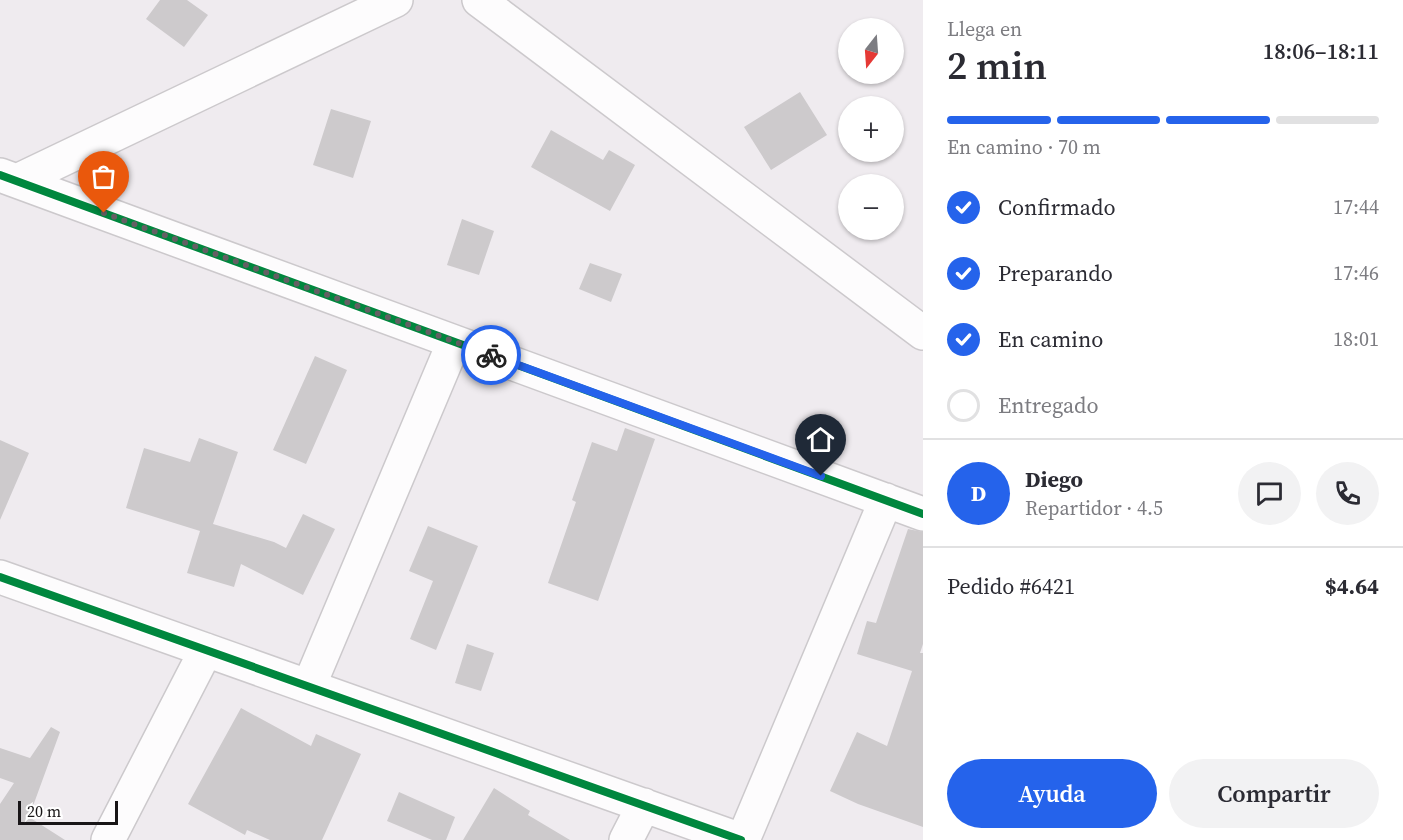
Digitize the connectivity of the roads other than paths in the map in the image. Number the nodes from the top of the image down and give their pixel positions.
1 (396, 0) edge
2 (479, 0) edge
3 (8, 178) edge
4 (923, 333) edge
5 (454, 342) junction
6 (886, 500) junction
7 (923, 514) edge
8 (0, 577) edge
9 (206, 650) junction
10 (309, 686) junction
11 (644, 805) junction
12 (108, 840) edge
13 (626, 840) edge
14 (742, 840) edge

1 - 3 street
2 - 4 street
3 - 5 street
5 - 6 street
5 - 10 street
6 - 7 street
6 - 14 street
8 - 9 street
9 - 10 street
9 - 12 street
10 - 11 street
11 - 13 street
11 - 14 street

